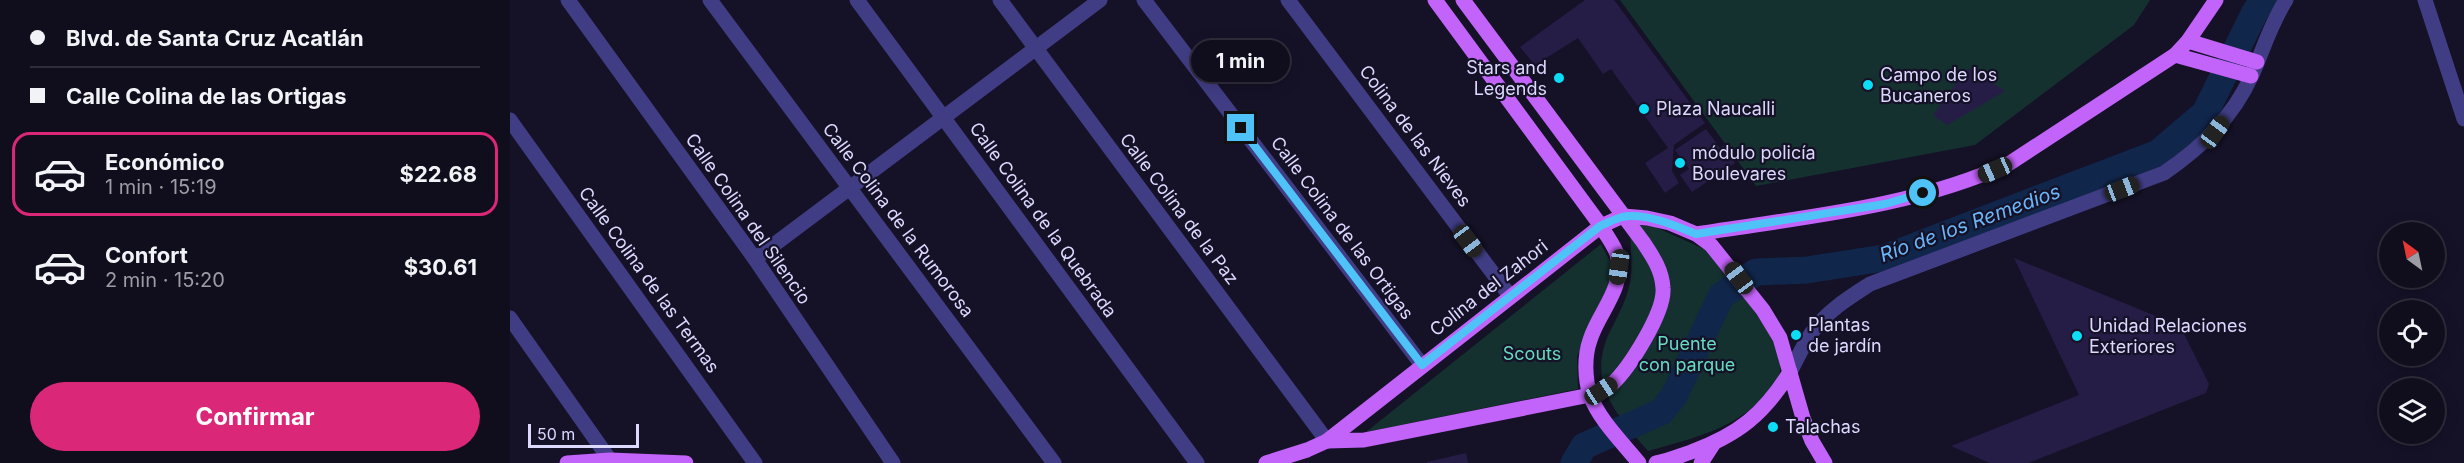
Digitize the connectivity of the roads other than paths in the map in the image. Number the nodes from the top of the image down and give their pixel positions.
1 (568, 0) edge
2 (710, 0) edge
3 (857, 0) edge
4 (1000, 0) edge
5 (1100, 0) edge
6 (1144, 0) edge
7 (1288, 0) edge
8 (1435, 0) edge
9 (1463, 0) edge
10 (2216, 0) edge
11 (2286, 0) edge
12 (2425, 0) edge
13 (2188, 41) junction
14 (1035, 48) junction
15 (2175, 55) junction
16 (2250, 68) junction
17 (944, 117) junction
18 (2464, 119) edge
19 (510, 120) edge
20 (850, 188) junction
21 (1623, 216) junction
22 (1600, 226) junction
23 (1696, 234) junction
24 (755, 259) junction
25 (1510, 296) junction
26 (510, 318) edge
27 (1422, 365) junction
28 (1790, 372) junction
29 (1590, 395) junction
30 (1327, 441) junction
31 (1714, 443) junction
32 (610, 460) junction
33 (575, 462) edge
34 (685, 463) edge
35 (755, 463) edge
36 (893, 463) edge
37 (1054, 463) edge
38 (1197, 463) edge
39 (1266, 463) edge
40 (1639, 463) edge
41 (1656, 463) edge
42 (1701, 463) edge
43 (1825, 463) edge

1 - 24 street, Calle Colina del Silencio
2 - 20 street, Calle Colina de la Rumorosa
3 - 17 street, Calle Colina de la Quebrada
4 - 14 street, Calle Colina de la Paz
5 - 14 street
6 - 27 street, Calle Colina de las Ortigas
7 - 25 street, Colina de las Nieves
8 - 22 main road
9 - 21 main road
10 - 13 main road
11 - 16 street
12 - 18 street
13 - 15 main road
13 - 16 main road
14 - 17 street
14 - 30 street, Calle Colina de la Paz
15 - 16 main road
15 - 23 main road
16 - 28 street
17 - 20 street
17 - 38 street, Calle Colina de la Quebrada
19 - 35 street, Calle Colina de las Termas
20 - 24 street
20 - 37 street, Calle Colina de la Rumorosa
21 - 22 main road, Colina del Zahori
21 - 23 main road
21 - 29 main road
22 - 25 main road, Colina del Zahori
22 - 29 main road
23 - 28 main road
24 - 36 street, Calle Colina del Silencio
25 - 27 main road, Colina del Zahori
26 - 32 street
27 - 30 main road, Colina del Zahori
28 - 31 main road
28 - 43 main road
29 - 30 main road
29 - 40 main road
30 - 39 main road
31 - 41 main road
31 - 42 main road
32 - 33 main road
32 - 34 main road

